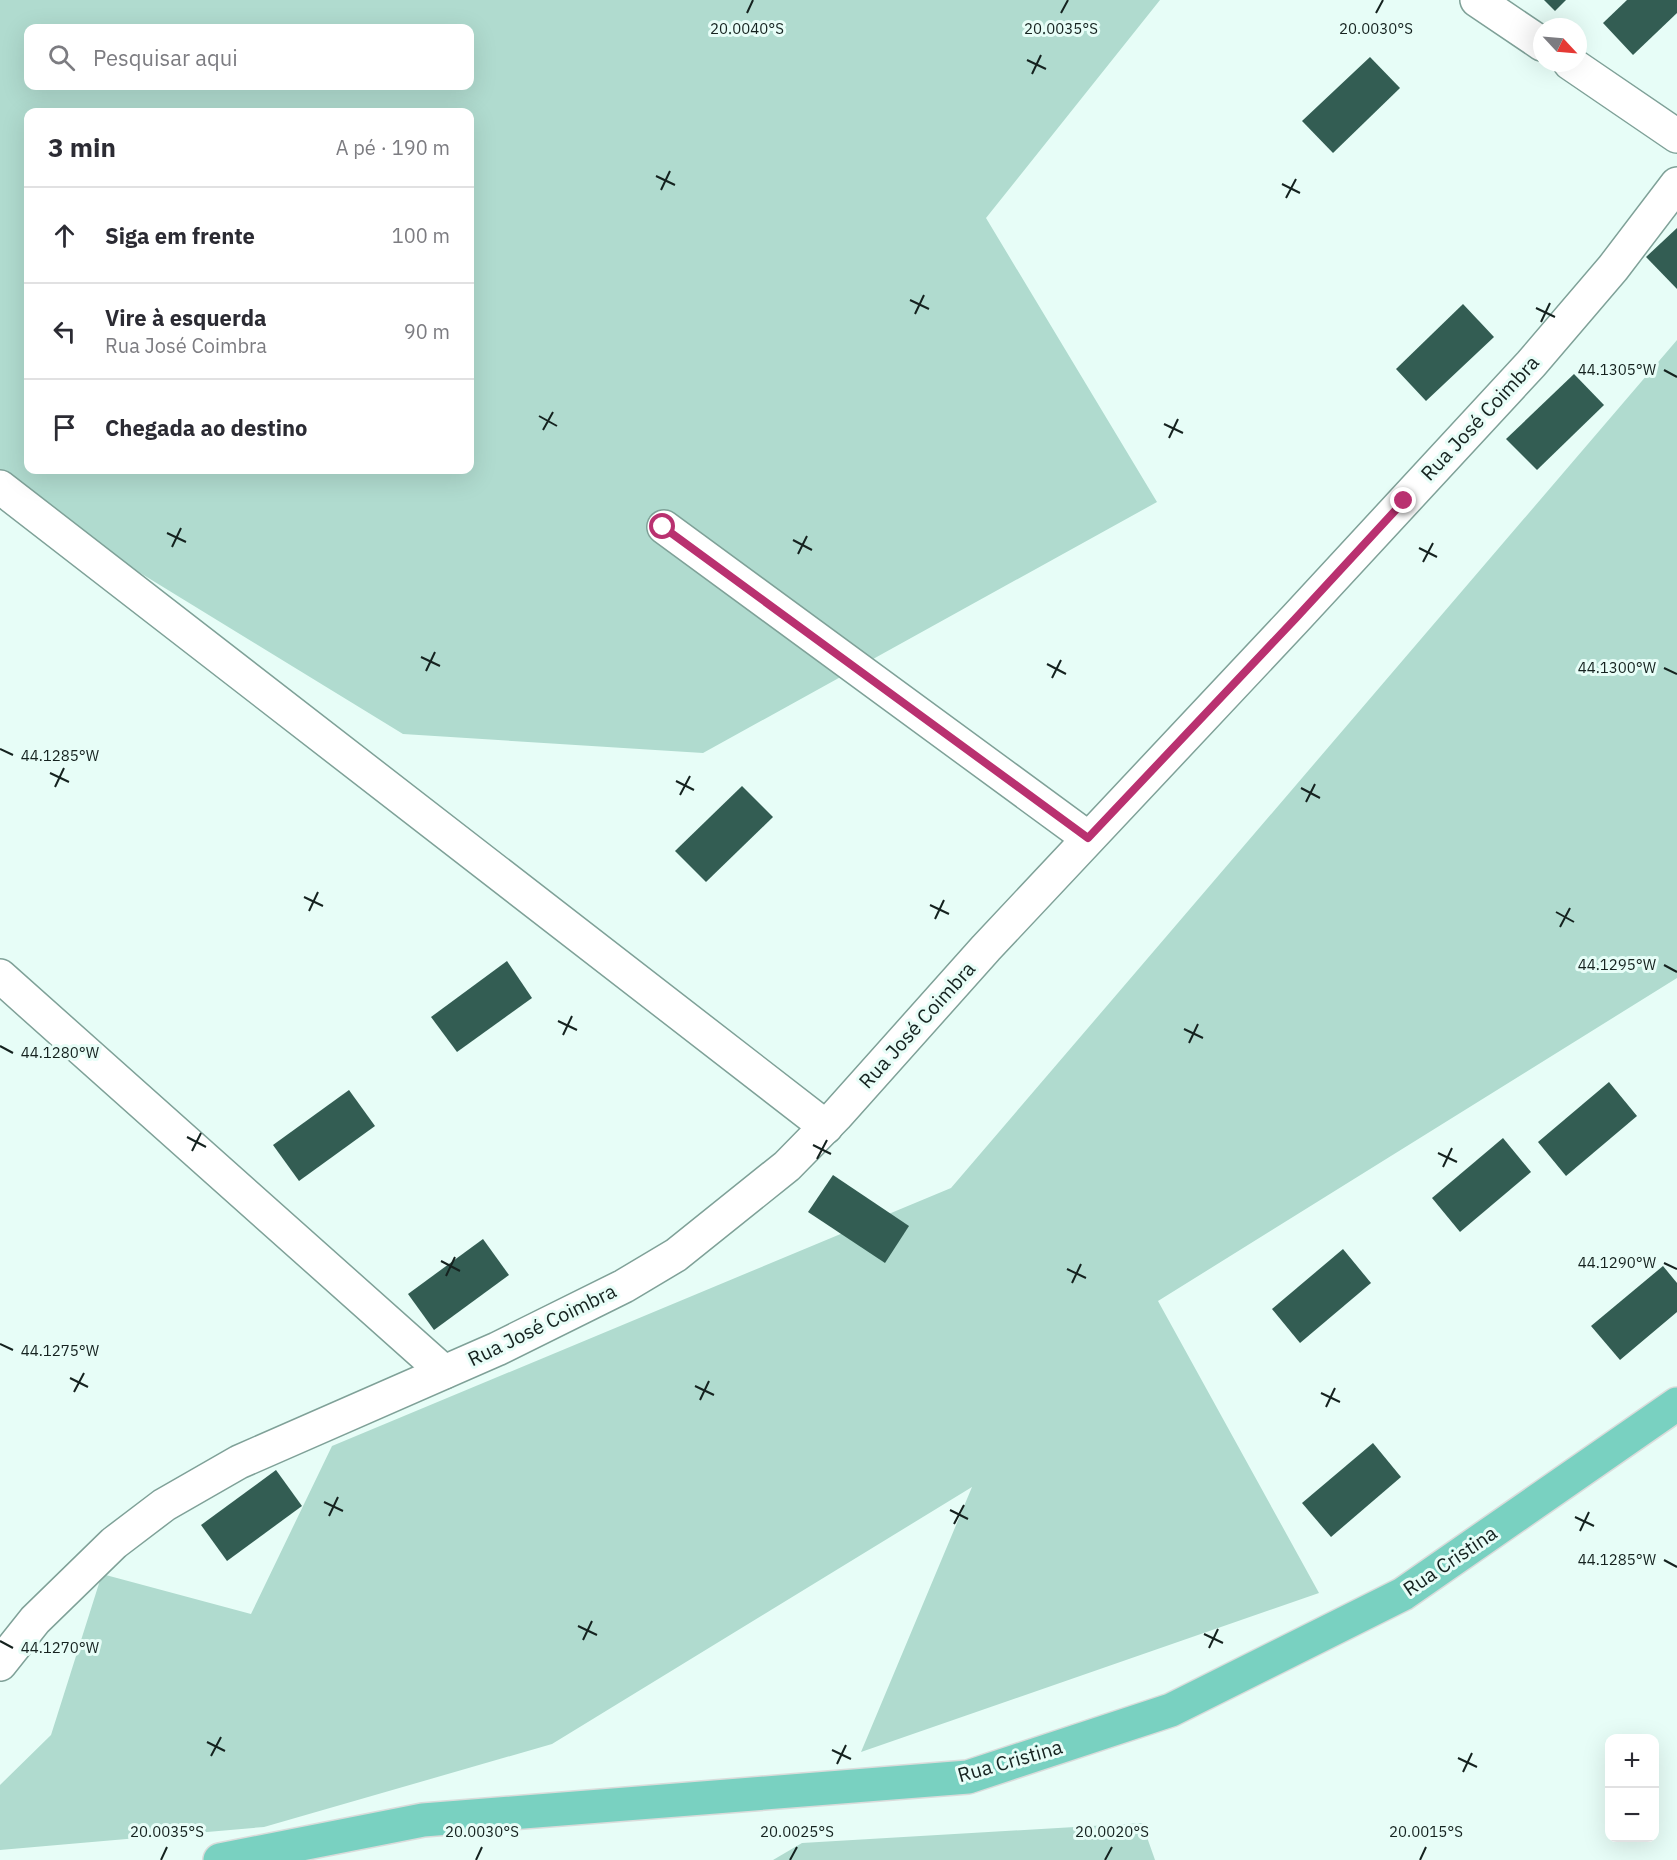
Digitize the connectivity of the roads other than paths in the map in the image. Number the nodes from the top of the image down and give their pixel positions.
1 (1477, 0) edge
2 (1533, 38) edge
3 (1583, 72) edge
4 (1677, 136) edge
5 (1677, 184) edge
6 (0, 487) edge
7 (663, 527) dead end
8 (1088, 838) junction
9 (0, 976) edge
10 (826, 1127) junction
11 (444, 1372) junction
12 (1677, 1404) edge
13 (0, 1664) edge
14 (220, 1860) edge

1 - 2 street
3 - 4 street
5 - 8 street, Rua José Coimbra
6 - 10 street
7 - 8 street
8 - 10 street, Rua José Coimbra
9 - 11 street
10 - 11 street, Rua José Coimbra
11 - 13 street, Rua José Coimbra
12 - 14 main road, Rua Cristina

